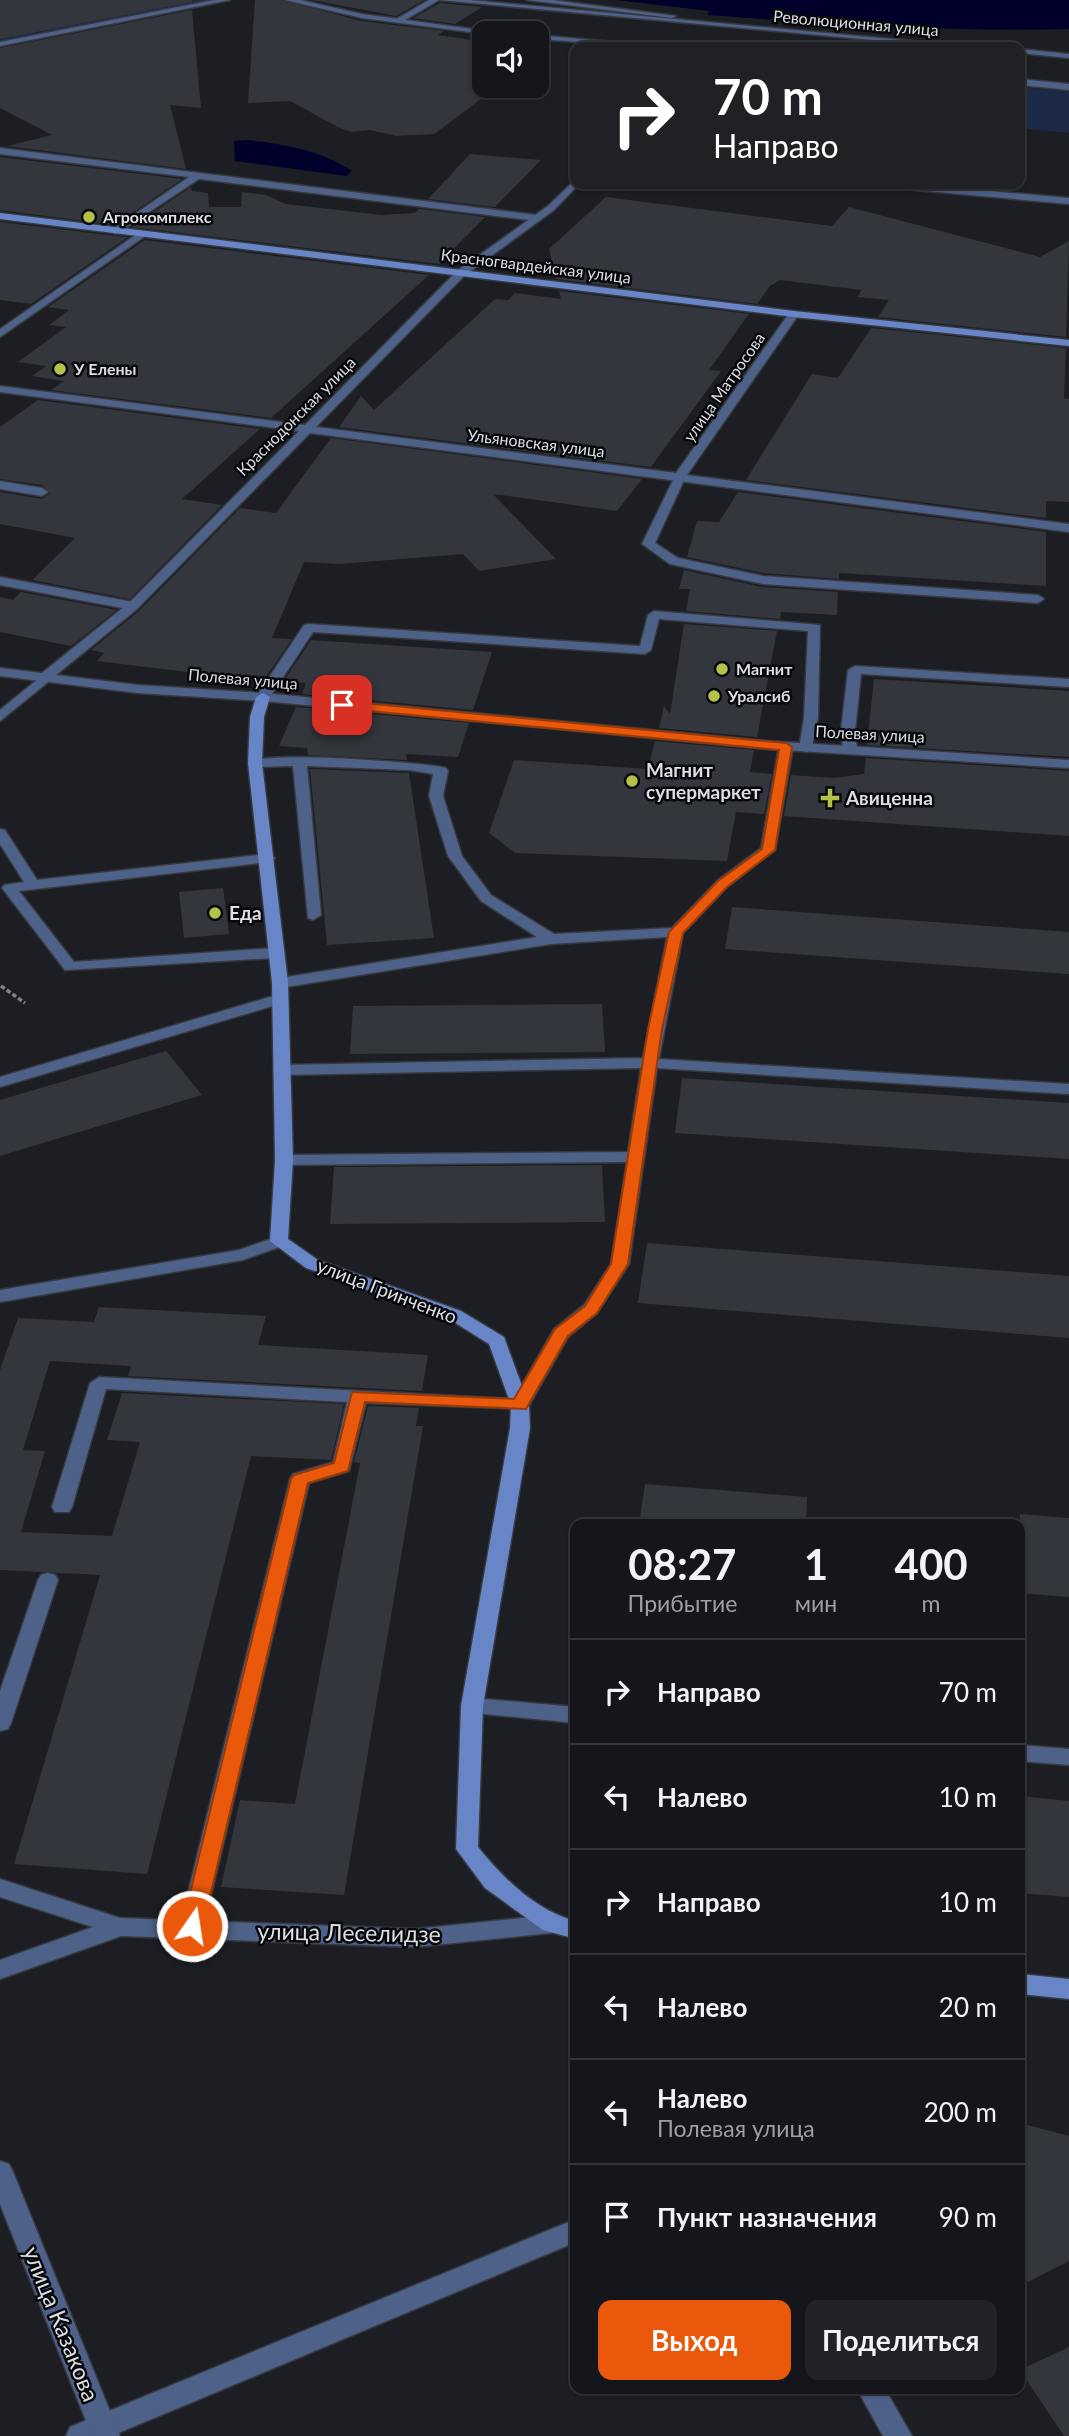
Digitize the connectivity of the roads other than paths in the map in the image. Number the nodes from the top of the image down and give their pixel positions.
1 (226, 0) edge
2 (289, 0) edge
3 (435, 0) edge
4 (443, 0) edge
5 (531, 0) edge
6 (672, 16) dead end
7 (397, 21) junction
8 (472, 30) edge
9 (549, 38) edge
10 (591, 42) edge
11 (917, 42) edge
12 (0, 44) edge
13 (1025, 51) edge
14 (1069, 55) edge
15 (1025, 83) edge
16 (1069, 87) edge
17 (0, 151) edge
18 (197, 176) junction
19 (570, 187) edge
20 (937, 189) edge
21 (1069, 201) edge
22 (0, 216) edge
23 (537, 218) junction
24 (116, 230) junction
25 (144, 234) junction
26 (461, 273) junction
27 (794, 314) junction
28 (0, 334) edge
29 (1069, 343) edge
30 (0, 389) edge
31 (304, 429) junction
32 (679, 478) junction
33 (0, 485) edge
34 (42, 492) dead end
35 (1069, 528) edge
36 (0, 581) edge
37 (1038, 599) dead end
38 (133, 606) junction
39 (0, 672) edge
40 (43, 679) junction
41 (1069, 683) edge
42 (263, 697) junction
43 (0, 717) edge
44 (786, 747) junction
45 (806, 748) junction
46 (850, 750) junction
47 (300, 762) junction
48 (255, 763) junction
49 (1069, 764) edge
50 (0, 833) edge
51 (268, 858) junction
52 (33, 885) junction
53 (5, 887) edge
54 (313, 915) dead end
55 (676, 932) junction
56 (551, 939) junction
57 (275, 953) junction
58 (280, 991) junction
59 (650, 1063) junction
60 (281, 1070) junction
61 (0, 1082) edge
62 (1069, 1089) edge
63 (638, 1157) junction
64 (284, 1160) junction
65 (279, 1241) junction
66 (0, 1296) edge
67 (358, 1396) junction
68 (520, 1405) junction
69 (62, 1507) dead end
70 (48, 1580) dead end
71 (472, 1706) junction
72 (570, 1714) edge
73 (0, 1723) edge
74 (1025, 1753) edge
75 (1069, 1757) edge
76 (0, 1888) edge
77 (551, 1924) junction
78 (120, 1927) junction
79 (191, 1929) junction
80 (570, 1929) edge
81 (0, 1970) edge
82 (1025, 1985) edge
83 (1069, 1989) edge
84 (0, 2172) edge
85 (570, 2233) edge
86 (873, 2394) edge
87 (97, 2433) edge
88 (898, 2436) edge

1 - 12 street
2 - 7 street
3 - 7 street
4 - 11 street, Революционная улица
5 - 6 street
7 - 8 street
9 - 10 street
13 - 14 street
15 - 16 street
17 - 18 street
18 - 23 street
18 - 24 street
19 - 23 street, Краснодонская улица
20 - 21 street
22 - 24 street, Красногвардейская улица
23 - 26 street, Краснодонская улица
24 - 25 street, Красногвардейская улица
25 - 26 street, Красногвардейская улица
25 - 28 street
26 - 27 street, Красногвардейская улица
26 - 31 street, Краснодонская улица
27 - 29 street, Красногвардейская улица
27 - 32 street, улица Матросова
30 - 31 street, Ульяновская улица
31 - 32 street, Ульяновская улица
31 - 38 street, Краснодонская улица
32 - 35 street, Ульяновская улица
32 - 37 street, улица Матросова
33 - 34 street
36 - 38 street
38 - 40 street, Краснодонская улица
39 - 40 street, Полевая улица
40 - 42 street, Полевая улица
40 - 43 street, Краснодонская улица
41 - 46 street
42 - 44 street, Полевая улица
42 - 45 street
42 - 48 street
44 - 45 street, Полевая улица
44 - 55 street
45 - 46 street, Полевая улица
46 - 49 street, Полевая улица
47 - 48 street
47 - 54 street
47 - 56 street
48 - 51 street
50 - 52 street
51 - 52 street
51 - 57 street
52 - 53 street
53 - 57 street
55 - 56 street
55 - 59 street
56 - 58 street
57 - 58 street
58 - 60 street
58 - 61 street
59 - 60 street
59 - 62 street
59 - 63 street
60 - 64 street
63 - 64 street
63 - 68 street
64 - 65 street
65 - 66 street
65 - 68 street, улица Гринченко
67 - 68 street
67 - 69 street
67 - 79 street
68 - 71 street, улица Гринченко
70 - 73 street
71 - 72 street
71 - 77 street, улица Гринченко
74 - 75 street
76 - 78 street, улица Леселидзе
77 - 79 street, улица Леселидзе
77 - 80 street, улица Леселидзе
78 - 79 street, улица Леселидзе
78 - 81 street
82 - 83 street
84 - 87 street, улица Казакова
85 - 87 street
86 - 88 street

